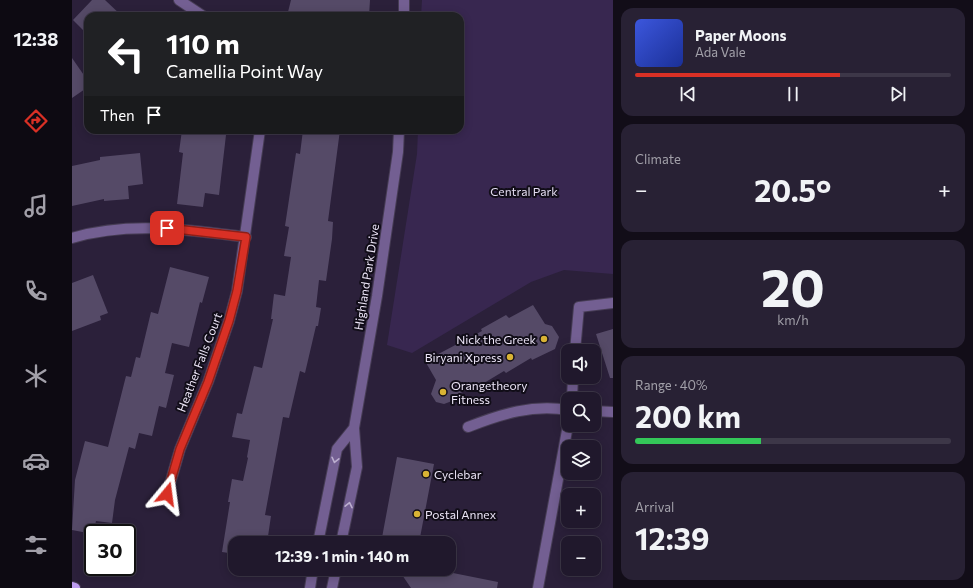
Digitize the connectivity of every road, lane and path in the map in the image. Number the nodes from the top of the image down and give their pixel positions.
1 (179, 0) edge
2 (404, 0) edge
3 (198, 12) edge
4 (404, 12) edge
5 (259, 134) edge
6 (399, 134) edge
7 (246, 237) junction
8 (72, 238) edge
9 (613, 303) edge
10 (576, 344) edge
11 (561, 409) edge
12 (601, 411) edge
13 (613, 412) edge
14 (468, 427) dead end
15 (354, 428) junction
16 (567, 432) edge
17 (167, 494) dead end
18 (319, 536) edge
19 (342, 536) edge
20 (313, 576) edge
21 (335, 576) edge
22 (72, 587) edge
23 (75, 588) edge
24 (310, 588) edge
25 (332, 588) edge
26 (538, 588) edge

1 - 3 street
2 - 4 street
5 - 7 street, Heather Falls Court
6 - 15 street, Highland Park Drive
7 - 8 street
7 - 17 street, Heather Falls Court
9 - 10 street
11 - 14 street
12 - 13 street
15 -> 18 street, Highland Park Drive
19 -> 15 street, Highland Park Drive
16 - 26 street
20 - 24 street
21 - 25 street
22 - 23 main road

